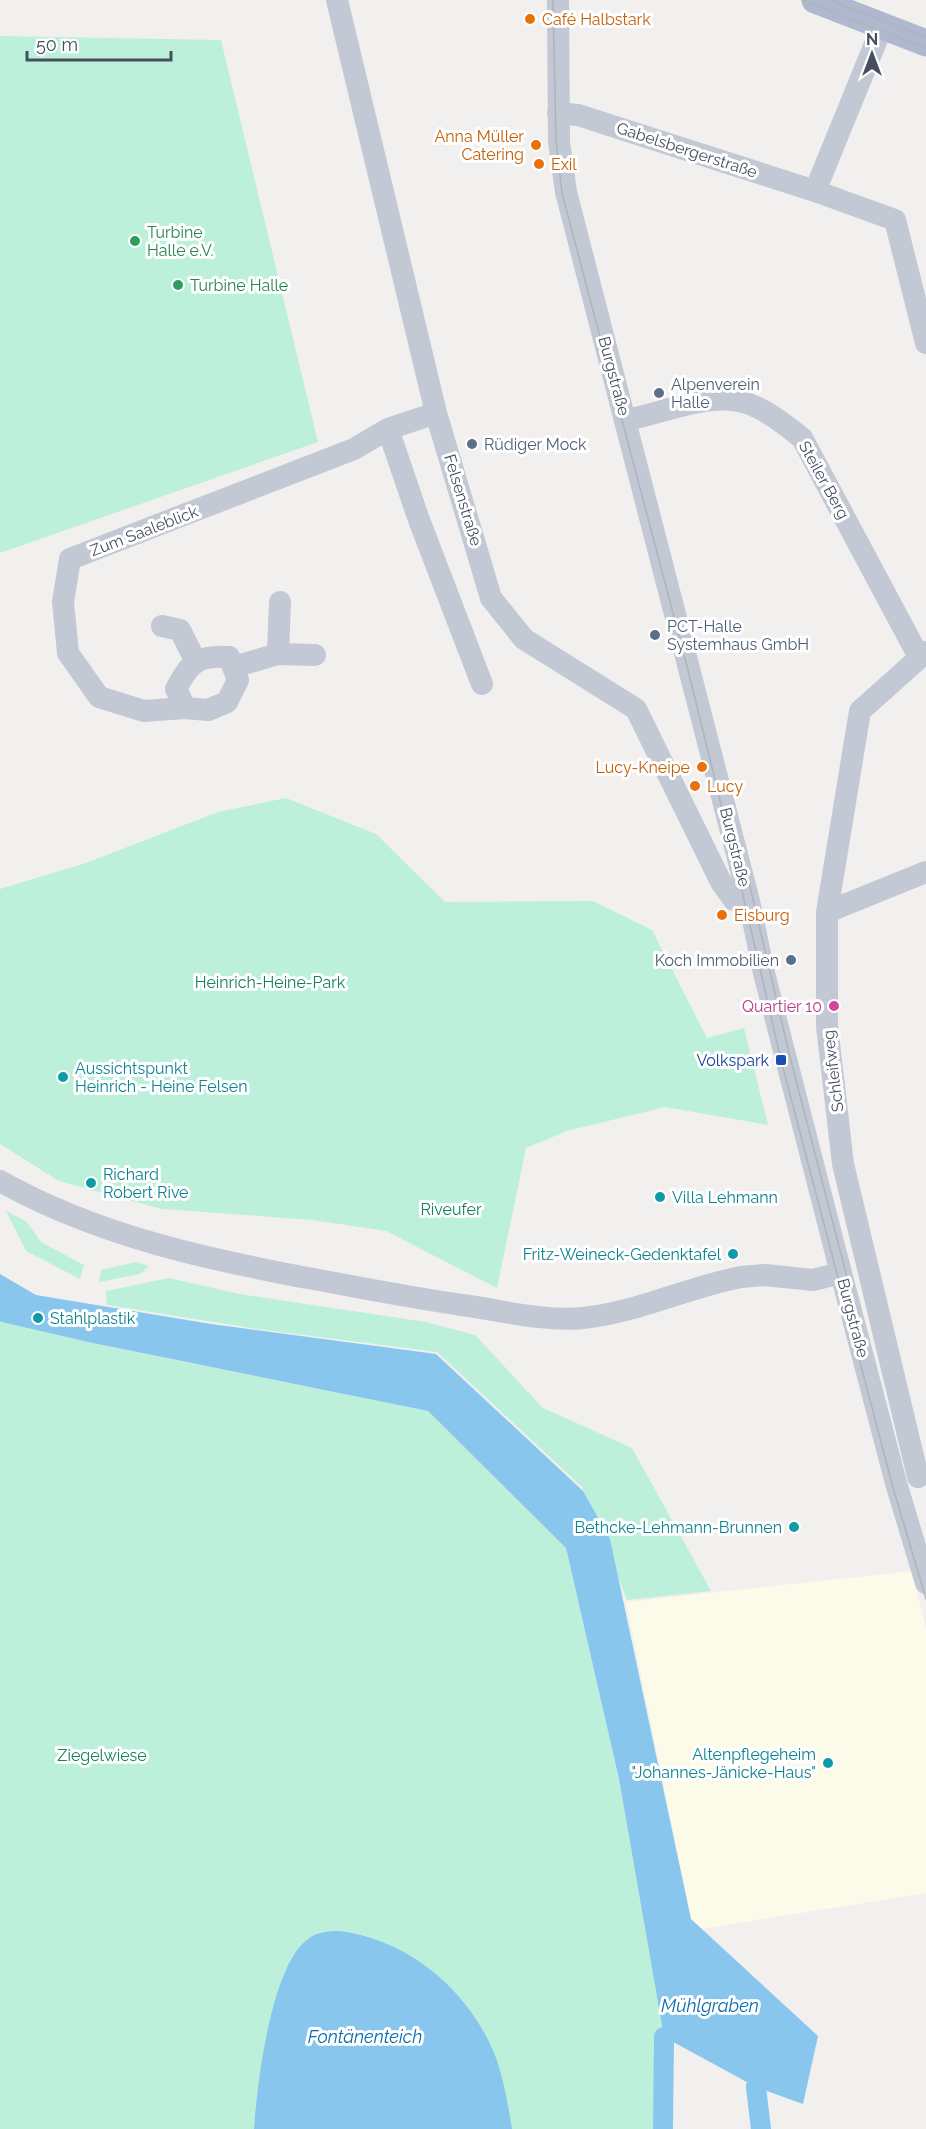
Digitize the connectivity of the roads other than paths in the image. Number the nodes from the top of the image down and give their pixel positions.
1 (337, 0) edge
2 (558, 0) edge
3 (815, 0) edge
4 (882, 27) junction
5 (926, 43) edge
6 (558, 113) junction
7 (815, 191) junction
8 (926, 344) edge
9 (436, 412) junction
10 (626, 420) junction
11 (388, 429) junction
12 (280, 602) dead end
13 (162, 626) dead end
14 (278, 654) junction
15 (315, 655) dead end
16 (923, 655) edge
17 (196, 662) junction
18 (233, 667) junction
19 (482, 684) dead end
20 (185, 708) junction
21 (926, 872) edge
22 (749, 901) junction
23 (827, 912) junction
24 (0, 1181) edge
25 (841, 1273) junction
26 (922, 1475) edge
27 (896, 1483) junction
28 (926, 1583) edge

1 - 9 street, Felsenstraße
2 - 6 street, Burgstraße
3 - 4 main road
4 - 5 main road
4 - 7 street
6 - 7 street, Gabelsbergerstraße
6 - 10 street, Burgstraße
7 - 8 street, Gabelsbergerstraße
9 - 11 street, Zum Saaleblick
9 - 22 street, Felsenstraße
10 - 16 street, Steiler Berg
10 - 22 street, Burgstraße
11 - 19 street
11 - 20 street, Zum Saaleblick
12 - 14 street
13 - 17 street
14 - 15 street
14 - 18 street
16 - 23 street, Schleifweg
17 - 18 street
17 - 20 street
18 - 20 street, Zum Saaleblick
21 - 23 street
22 - 25 street, Burgstraße
23 - 26 street, Schleifweg
24 - 25 street
25 - 27 street, Burgstraße
26 - 27 street
27 - 28 street, Burgstraße

